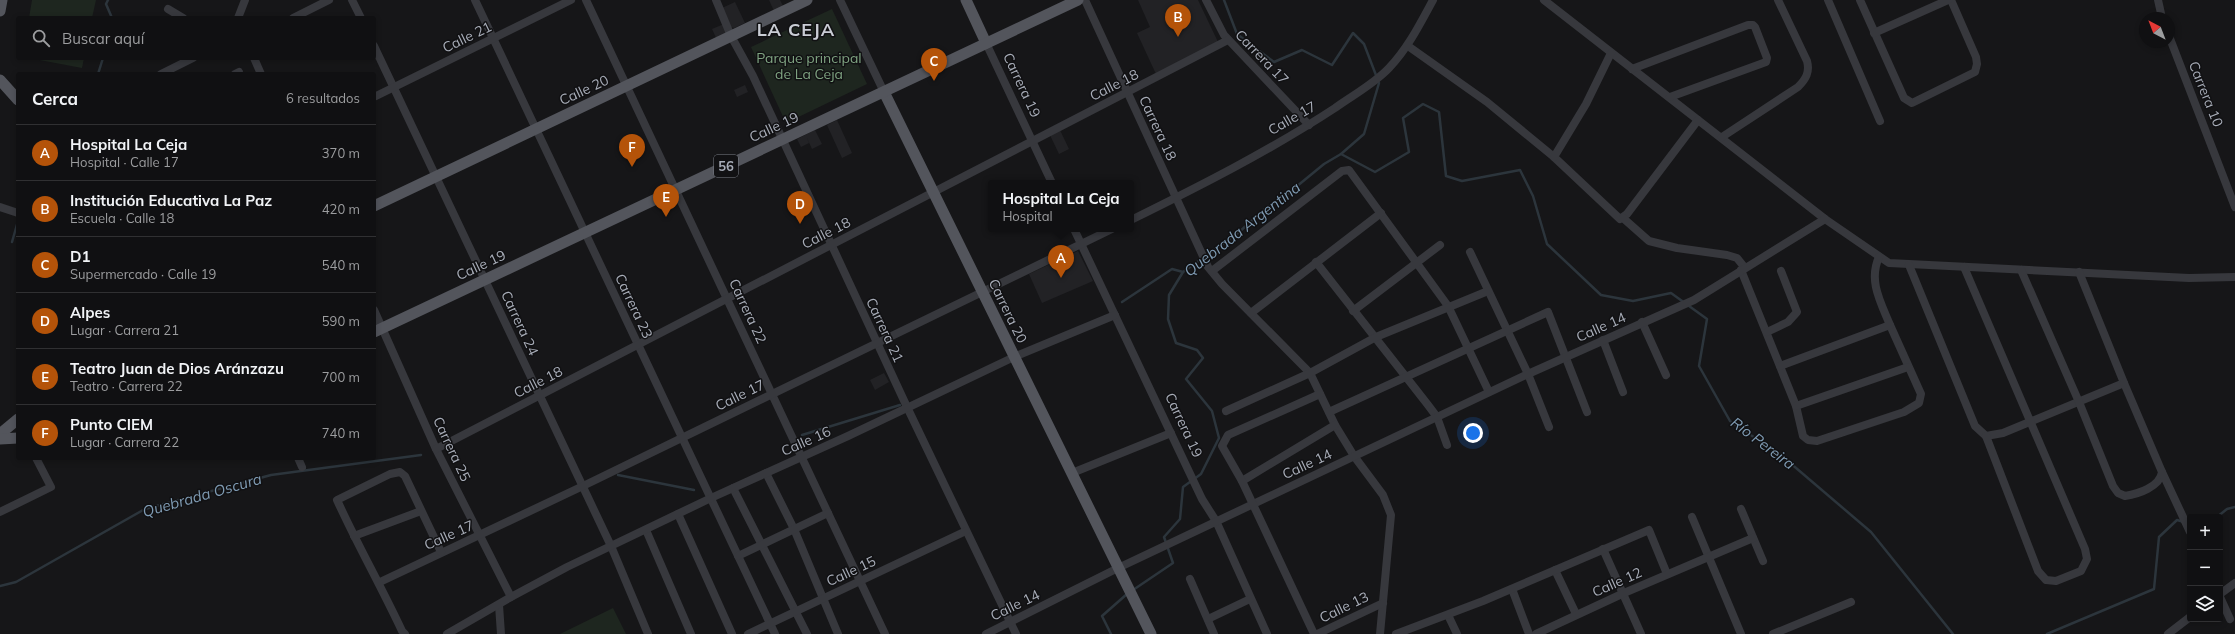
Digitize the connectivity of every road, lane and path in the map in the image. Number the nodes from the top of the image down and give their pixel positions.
1 (2, 0) edge
2 (245, 0) edge
3 (329, 0) edge
4 (352, 0) edge
5 (474, 0) edge
6 (570, 0) edge
7 (586, 0) edge
8 (716, 0) edge
9 (807, 0) edge
10 (840, 0) edge
11 (966, 0) edge
12 (1078, 0) edge
13 (1086, 0) edge
14 (1206, 0) edge
15 (1434, 0) edge
16 (1544, 0) edge
17 (1778, 0) edge
18 (1828, 0) edge
19 (1860, 0) edge
20 (1948, 0) edge
21 (1951, 0) edge
22 (2158, 0) edge
23 (168, 9) dead end
24 (0, 11) edge
25 (2161, 12) edge
26 (180, 16) edge
27 (239, 16) edge
28 (297, 16) edge
29 (360, 16) edge
30 (1874, 33) junction
31 (731, 36) junction
32 (493, 38) junction
33 (1228, 40) junction
34 (986, 43) junction
35 (1408, 46) junction
36 (2174, 48) edge
37 (376, 50) edge
38 (1610, 54) junction
39 (189, 60) edge
40 (255, 60) edge
41 (1632, 69) junction
42 (165, 72) edge
43 (260, 72) edge
44 (0, 80) edge
45 (627, 86) junction
46 (394, 87) junction
47 (13, 92) edge
48 (884, 92) junction
49 (1127, 92) junction
50 (376, 96) edge
51 (1670, 97) junction
52 (1698, 120) junction
53 (1880, 121) dead end
54 (1309, 125) junction
55 (536, 129) junction
56 (1722, 138) junction
57 (781, 140) junction
58 (1032, 141) junction
59 (1554, 156) junction
60 (436, 177) junction
61 (1051, 180) edge
62 (676, 190) junction
63 (933, 192) junction
64 (1176, 198) junction
65 (376, 205) edge
66 (0, 207) edge
67 (2235, 207) edge
68 (16, 212) edge
69 (1381, 213) junction
70 (1623, 218) junction
71 (1134, 219) edge
72 (1825, 219) junction
73 (1075, 232) edge
74 (1106, 232) edge
75 (585, 233) junction
76 (1081, 244) junction
77 (831, 245) junction
78 (1440, 245) dead end
79 (1470, 252) dead end
80 (1879, 257) junction
81 (1316, 262) junction
82 (1417, 262) junction
83 (1909, 265) junction
84 (1964, 267) junction
85 (1210, 269) junction
86 (1743, 269) junction
87 (2021, 270) junction
88 (1781, 271) dead end
89 (2079, 272) junction
90 (2235, 277) edge
91 (485, 280) junction
92 (1488, 291) junction
93 (982, 292) junction
94 (728, 298) junction
95 (1448, 306) junction
96 (1353, 312) junction
97 (1251, 313) junction
98 (1115, 315) junction
99 (376, 320) edge
100 (1642, 322) junction
101 (1890, 325) junction
102 (378, 330) edge
103 (1507, 330) junction
104 (1766, 332) junction
105 (1376, 337) junction
106 (1603, 340) junction
107 (877, 343) junction
108 (638, 345) junction
109 (1468, 347) junction
110 (1014, 357) junction
111 (1566, 357) junction
112 (1780, 366) junction
113 (1908, 367) junction
114 (1310, 373) junction
115 (1528, 374) junction
116 (1666, 375) dead end
117 (1406, 376) junction
118 (2124, 383) junction
119 (1489, 392) junction
120 (1624, 392) dead end
121 (773, 393) junction
122 (1320, 394) junction
123 (540, 396) junction
124 (2079, 402) junction
125 (1796, 406) junction
126 (907, 407) junction
127 (1226, 411) dead end
128 (1329, 412) junction
129 (1587, 412) dead end
130 (1437, 417) junction
131 (16, 421) edge
132 (2030, 421) junction
133 (1335, 426) junction
134 (1549, 427) dead end
135 (1171, 433) junction
136 (0, 434) edge
137 (1986, 436) junction
138 (16, 438) edge
139 (682, 438) junction
140 (0, 439) edge
141 (1447, 445) dead end
142 (436, 449) junction
143 (803, 456) junction
144 (1354, 456) junction
145 (37, 460) edge
146 (299, 460) edge
147 (302, 467) dead end
148 (2162, 472) junction
149 (766, 473) junction
150 (1072, 473) junction
151 (1242, 481) junction
152 (583, 486) junction
153 (733, 488) junction
154 (711, 498) junction
155 (1251, 504) junction
156 (421, 510) junction
157 (1741, 510) dead end
158 (0, 512) edge
159 (828, 513) junction
160 (678, 514) junction
161 (1692, 517) dead end
162 (1216, 521) junction
163 (2187, 526) edge
164 (794, 529) junction
165 (646, 530) junction
166 (966, 531) junction
167 (354, 536) junction
168 (480, 536) junction
169 (1753, 538) junction
170 (762, 544) junction
171 (611, 546) junction
172 (1604, 549) junction
173 (441, 552) junction
174 (738, 556) junction
175 (1709, 556) junction
176 (1763, 561) dead end
177 (1118, 568) junction
178 (1555, 570) junction
179 (1667, 574) junction
180 (1190, 579) dead end
181 (860, 581) junction
182 (380, 582) junction
183 (2235, 583) edge
184 (1512, 589) junction
185 (1624, 593) junction
186 (2223, 593) edge
187 (511, 597) junction
188 (824, 598) junction
189 (1250, 600) junction
190 (1383, 602) junction
191 (1851, 602) dead end
192 (2223, 603) edge
193 (499, 605) junction
194 (796, 611) junction
195 (1576, 614) junction
196 (1448, 615) junction
197 (1208, 619) junction
198 (2187, 619) edge
199 (2230, 619) dead end
200 (1010, 622) junction
201 (771, 623) junction
202 (405, 634) edge
203 (447, 634) edge
204 (501, 634) edge
205 (648, 634) edge
206 (691, 634) edge
207 (732, 634) edge
208 (748, 634) edge
209 (774, 634) edge
210 (807, 634) edge
211 (838, 634) edge
212 (885, 634) edge
213 (986, 634) edge
214 (1016, 634) edge
215 (1151, 634) edge
216 (1214, 634) edge
217 (1267, 634) edge
218 (1314, 634) edge
219 (1317, 634) edge
220 (1380, 634) edge
221 (1396, 634) edge
222 (1457, 634) edge
223 (1529, 634) edge
224 (1536, 634) edge
225 (1642, 634) edge
226 (1741, 634) edge
227 (1773, 634) edge
228 (2168, 634) edge

1 - 24 main road
2 - 27 street
3 - 28 street
4 - 29 street
5 - 32 street, Carrera 23
6 - 32 street, Calle 21
7 - 45 street, Carrera 22
8 - 31 street, Carrera 21
9 - 31 main road, Calle 20
10 - 48 street, Carrera 20
11 - 34 main road, Carrera 19
12 - 34 main road, Calle 19 / 56
13 - 49 street, Carrera 18
14 - 33 street, Carrera 17
15 - 35 street, Calle 17
16 - 38 street
17 - 56 street
18 - 53 street
19 - 30 street
20 - 30 street
21 - 30 street
22 - 25 street
23 - 26 street
31 - 45 main road, Calle 20
31 - 57 street, Carrera 21
32 - 46 street, Calle 21
32 - 55 street, Carrera 23
33 - 49 street, Calle 18
33 - 54 street, Carrera 17
34 - 48 main road, Calle 19 / 56
34 - 58 street, Carrera 19
35 - 54 street, Calle 17
35 - 59 street
36 - 67 street, Carrera 10
37 - 46 street, Carrera 24
38 - 41 street
38 - 59 street
39 - 42 street
40 - 43 street
41 - 51 street
41 - 51 street
44 - 47 main road
45 - 55 main road, Calle 20
45 - 62 street, Carrera 22
46 - 50 street, Calle 21
46 - 60 street, Carrera 24
48 - 57 main road, Calle 19 / 56
48 - 63 main road, Carrera 20
49 - 58 street, Calle 18
49 - 64 street, Carrera 18
51 - 52 street
52 - 56 street
52 - 70 street
54 - 64 street, Calle 17
55 - 60 main road, Calle 20
55 - 75 street, Carrera 23
56 - 72 street
57 - 62 main road, Calle 19 / 56
57 - 77 street, Carrera 21
58 - 61 street, Carrera 19
58 - 63 street, Calle 18
59 - 70 street
60 - 65 main road, Calle 20
60 - 91 street, Carrera 24
62 - 75 main road, Calle 19 / 56
62 - 94 street, Carrera 22
63 - 77 street, Calle 18
63 - 93 main road, Carrera 20
64 - 71 street, Calle 17
64 - 85 street, Carrera 18
66 - 68 street
69 - 81 street
69 - 82 street
69 - 85 street
70 - 86 street
72 - 80 street
72 - 86 street, Calle 14
73 - 76 street, Carrera 19
74 - 76 street, Calle 17
75 - 91 main road, Calle 19 / 56
75 - 108 street, Carrera 23
76 - 93 street, Calle 17
76 - 98 street, Carrera 19
77 - 94 street, Calle 18
77 - 107 street, Carrera 21
78 - 82 street
79 - 92 street
80 - 83 street
80 - 101 street
81 - 96 street
81 - 97 street
82 - 95 street
82 - 96 street
83 - 84 street
83 - 137 street
84 - 87 street
84 - 132 street
85 - 97 street, Carrera 18
86 - 100 street, Calle 14
86 - 104 street
87 - 89 street
87 - 124 street
88 - 104 street
89 - 90 street
89 - 118 street
91 - 102 main road, Calle 19 / 56
91 - 123 street, Carrera 24
92 - 95 street
92 - 103 street
93 - 107 street, Calle 17
93 - 110 main road, Carrera 20
94 - 108 street, Calle 18
94 - 121 street, Carrera 22
95 - 105 street
95 - 109 street
96 - 105 street
97 - 114 street, Carrera 18
98 - 110 street, Calle 16
98 - 135 street, Carrera 19
99 - 102 street, Carrera 25
100 - 106 street, Calle 14
100 - 116 street
101 - 112 street
101 - 113 street
102 - 142 street, Carrera 25
103 - 109 street
103 - 111 street
103 - 115 street
104 - 112 street
105 - 114 street
105 - 117 street
106 - 111 street, Calle 14
106 - 120 street
107 - 121 street, Calle 17
107 - 126 street, Carrera 21
108 - 123 street, Calle 18
108 - 139 street, Carrera 23
109 - 117 street
109 - 119 street
110 - 126 street, Calle 16
110 - 150 main road, Carrera 20
111 - 115 street, Calle 14
111 - 129 street
112 - 125 street
113 - 125 street
113 - 125 street
114 - 122 street, Carrera 18
114 - 127 street
115 - 119 street, Calle 14
115 - 134 street
117 - 128 street
117 - 130 street
118 - 124 street
118 - 148 street
119 - 130 street, Calle 14
121 - 139 street, Calle 17
121 - 143 street, Carrera 22
122 - 128 street, Carrera 18
122 - 151 street
123 - 142 street, Calle 18
123 - 152 street, Carrera 24
124 - 132 street
124 - 148 street
126 - 143 street, Calle 16
126 - 166 street, Carrera 21
128 - 133 street, Carrera 18
130 - 141 street
130 - 144 street, Calle 14
131 - 136 main road
132 - 137 street
132 - 137 street
133 - 144 street, Carrera 18
133 - 151 street
135 - 150 street
135 - 162 street, Carrera 19
138 - 140 main road
139 - 152 street, Calle 17
139 - 154 street, Carrera 23
142 - 168 street, Carrera 25
143 - 149 street, Calle 16
143 - 159 street, Carrera 22
144 - 155 street, Calle 14
144 - 190 street, Carrera 18
145 - 158 street
146 - 147 street
148 - 163 street
149 - 153 street, Calle 16
149 - 164 street
150 - 177 main road, Carrera 20
151 - 155 street
152 - 168 street, Calle 17
152 - 171 street, Carrera 24
153 - 154 street, Calle 16
153 - 170 street
154 - 160 street, Calle 16
154 - 174 street, Carrera 23
155 - 162 street, Calle 14
155 - 218 street
156 - 167 street
156 - 167 street
156 - 173 street
157 - 169 street
159 - 164 street
159 - 181 street, Carrera 22
160 - 165 street, Calle 16
160 - 207 street
161 - 175 street
162 - 177 street, Calle 14
162 - 189 street, Carrera 19
164 - 170 street
164 - 188 street
165 - 171 street, Calle 16
165 - 206 street
166 - 181 street, Calle 15
166 - 200 street, Carrera 21
167 - 182 street
168 - 173 street, Calle 17
168 - 187 street, Carrera 25
169 - 175 street, Calle 12
169 - 176 street
170 - 174 street
170 - 194 street
171 - 187 street, Calle 16
171 - 205 street, Carrera 24
172 - 178 street
172 - 179 street
172 - 185 street
173 - 182 street, Calle 17
174 - 201 street, Carrera 23
175 - 179 street, Calle 12
175 - 226 street
177 - 200 street, Calle 14
177 - 215 main road, Carrera 20
178 - 184 street
178 - 195 street
179 - 185 street, Calle 12
180 - 197 street
181 - 188 street, Calle 15
181 - 212 street, Carrera 22
182 - 202 street
183 - 186 street
184 - 196 street
184 - 223 street
185 - 195 street, Calle 12
185 - 225 street
187 - 193 street, Calle 16
188 - 194 street, Calle 15
188 - 211 street
189 - 197 street
189 - 217 street, Carrera 19
190 - 219 street, Calle 13
190 - 220 street, Carrera 18
191 - 227 street
192 - 199 street
193 - 203 street, Calle 16
193 - 204 street
194 - 201 street, Calle 15
194 - 210 street
195 - 224 street, Calle 12
196 - 221 street
196 - 222 street
197 - 216 street
198 - 228 street
200 - 213 street, Calle 14
200 - 214 street, Carrera 21
201 - 208 street, Calle 15
201 - 209 street, Carrera 23

